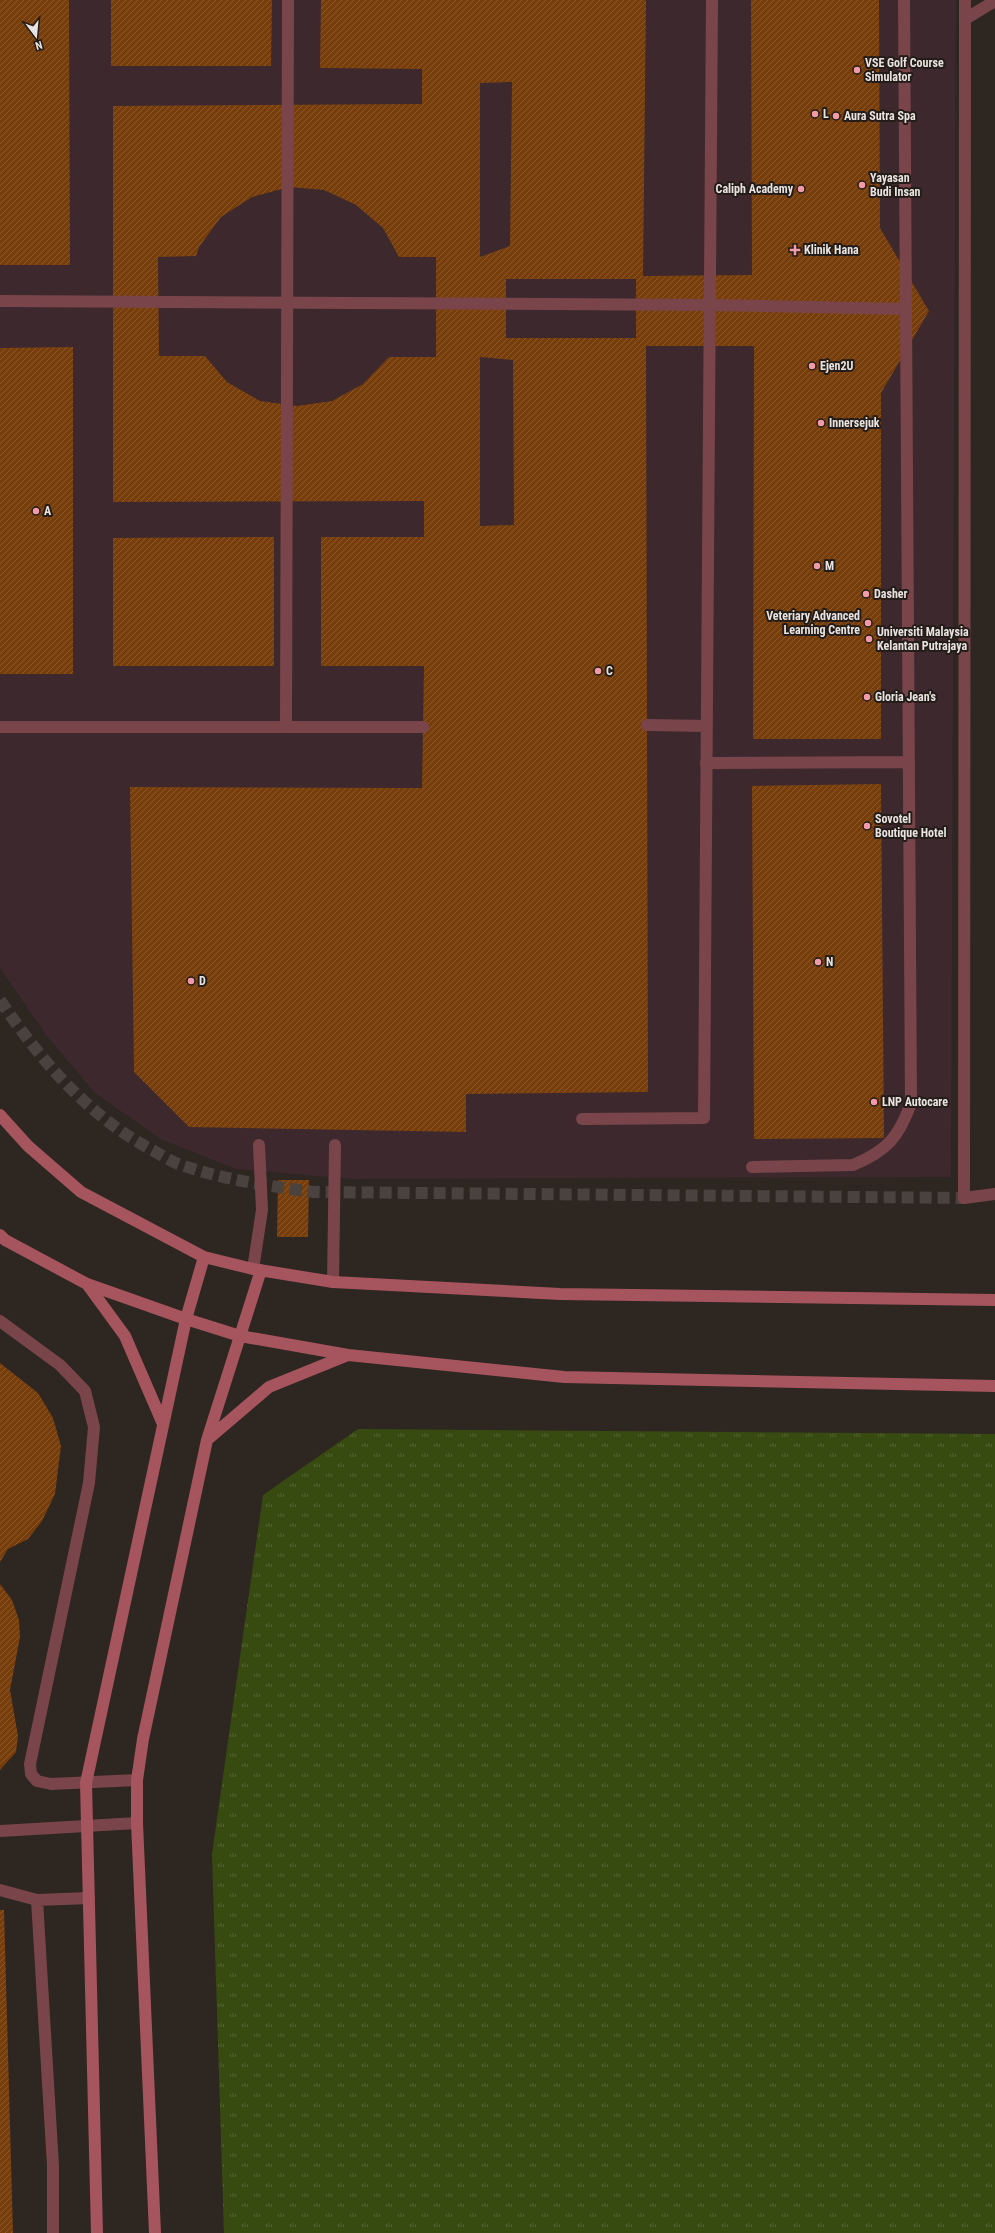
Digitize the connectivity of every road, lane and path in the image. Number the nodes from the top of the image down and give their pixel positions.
1 (288, 0) edge
2 (712, 0) edge
3 (904, 0) edge
4 (965, 0) edge
5 (995, 1) edge
6 (965, 19) junction
7 (0, 302) edge
8 (287, 303) junction
9 (710, 305) junction
10 (906, 309) junction
11 (647, 725) dead end
12 (286, 726) junction
13 (706, 726) junction
14 (0, 727) edge
15 (423, 727) dead end
16 (909, 762) junction
17 (706, 763) junction
18 (0, 1115) edge
19 (582, 1119) dead end
20 (260, 1145) dead end
21 (335, 1145) dead end
22 (752, 1167) dead end
23 (995, 1194) edge
24 (0, 1235) edge
25 (204, 1257) junction
26 (257, 1269) junction
27 (333, 1282) junction
28 (88, 1284) junction
29 (995, 1300) edge
30 (186, 1319) junction
31 (0, 1321) edge
32 (240, 1336) junction
33 (348, 1355) junction
34 (995, 1386) edge
35 (163, 1424) junction
36 (207, 1440) junction
37 (137, 1780) junction
38 (86, 1783) junction
39 (137, 1824) junction
40 (87, 1826) junction
41 (0, 1831) edge
42 (0, 1890) edge
43 (89, 1898) junction
44 (37, 1900) junction
45 (53, 2233) edge
46 (97, 2233) edge
47 (156, 2233) edge

1 - 8 street
2 - 9 street
3 - 10 street
4 - 6 street
5 - 6 street
6 - 23 street
7 - 8 street
8 - 9 street
8 - 12 street
9 - 10 street
9 - 13 street
10 - 16 street
11 - 13 street
12 - 14 street
12 - 15 street
13 - 17 street
16 - 17 street
16 - 22 street
17 - 19 street
18 - 25 street
20 - 26 street
21 - 27 street
24 - 28 street
25 - 26 street
25 - 30 street
26 - 27 street
26 - 32 street
27 - 29 street
28 - 30 street
28 - 35 street
30 - 32 street
30 - 35 street
31 - 38 street
32 - 33 street
32 - 36 street
33 - 34 street
33 - 36 street
35 - 38 street
36 - 37 street
37 - 38 street
37 - 39 street
38 - 40 street
39 - 40 street
39 - 47 street
40 - 41 street
40 - 43 street
42 - 44 street
43 - 44 street
43 - 46 street
44 - 45 street

